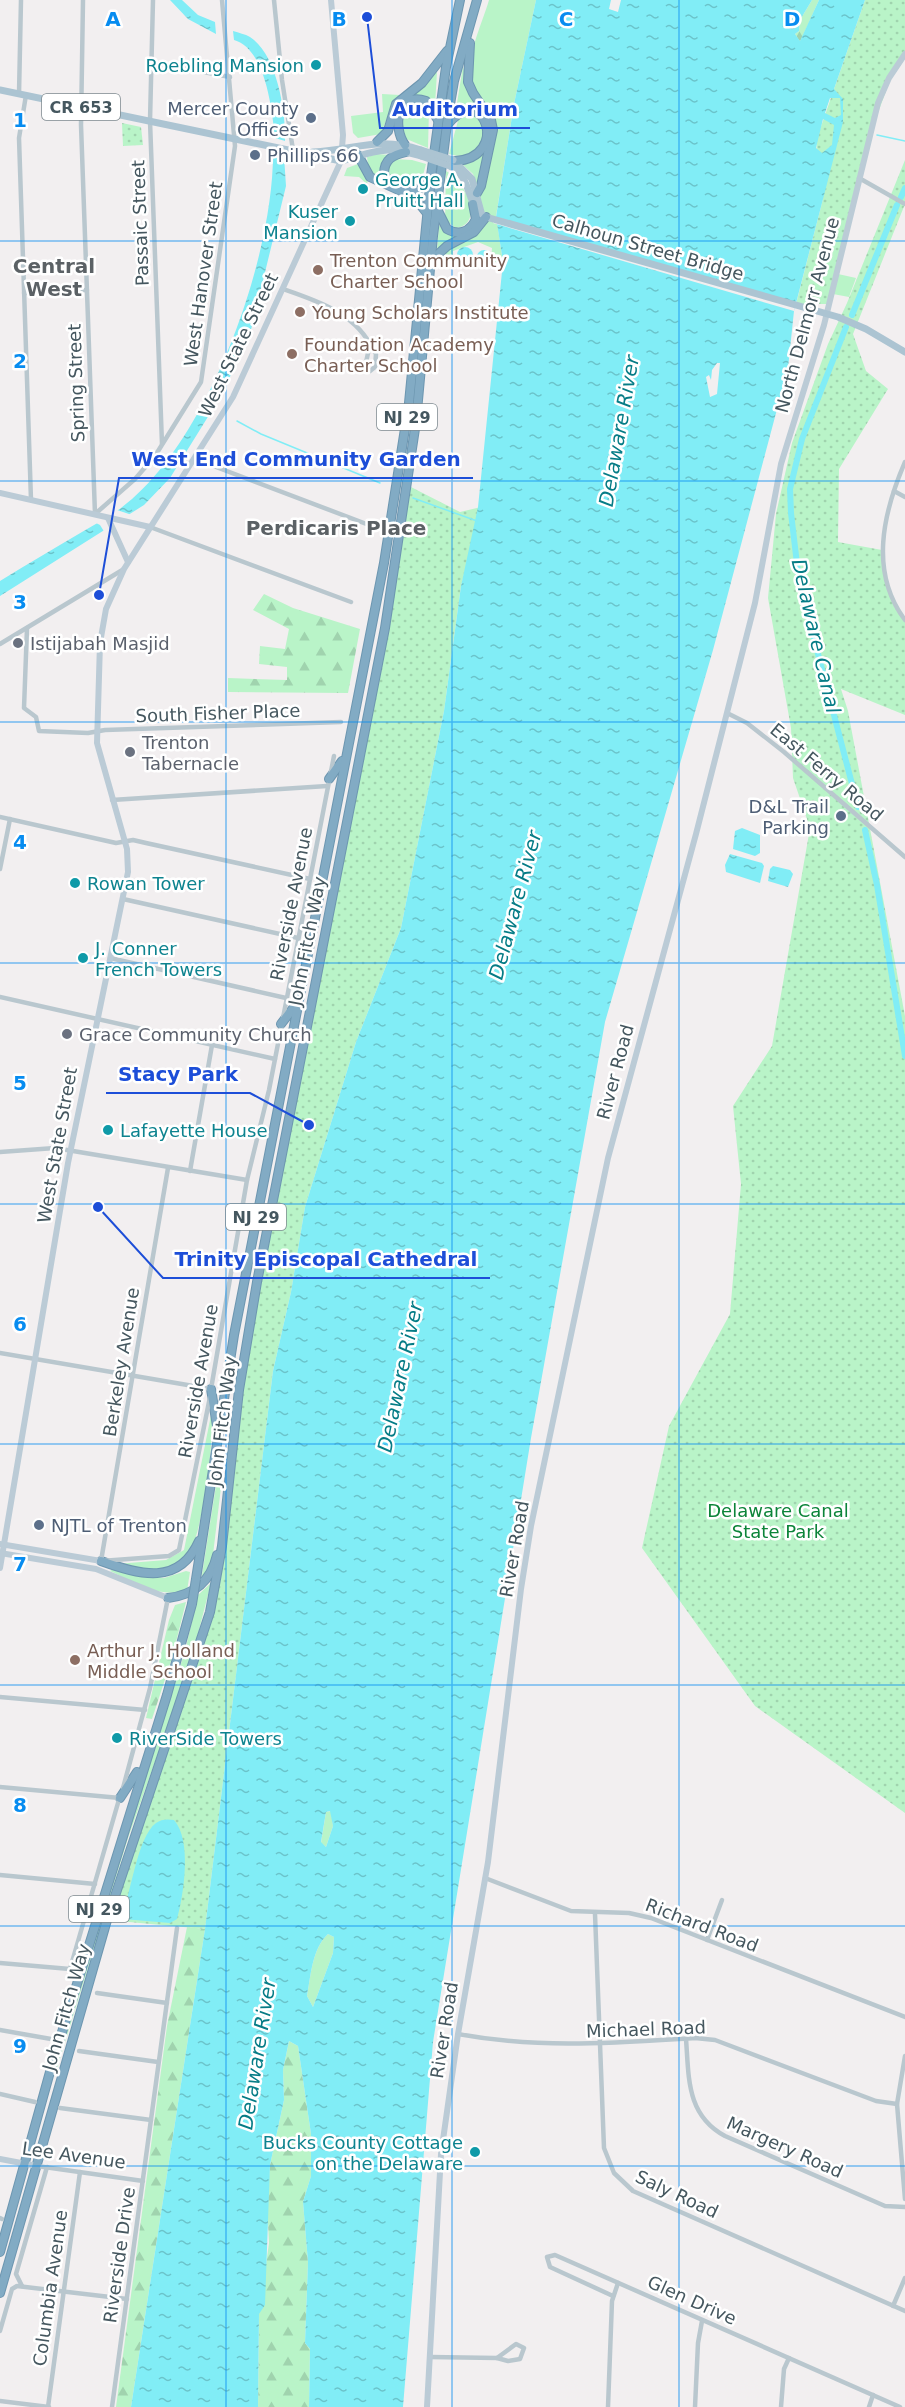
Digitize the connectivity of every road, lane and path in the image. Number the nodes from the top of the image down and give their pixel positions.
1 (21, 0) edge
2 (83, 0) edge
3 (153, 0) edge
4 (222, 0) edge
5 (274, 0) edge
6 (331, 0) edge
7 (460, 0) edge
8 (477, 0) edge
9 (471, 24) junction
10 (449, 47) junction
11 (905, 54) edge
12 (151, 62) junction
13 (230, 76) junction
14 (0, 90) edge
15 (19, 94) junction
16 (81, 107) junction
17 (150, 121) junction
18 (438, 121) junction
19 (447, 125) junction
20 (235, 137) junction
21 (377, 142) junction
22 (343, 147) junction
23 (406, 148) junction
24 (289, 149) junction
25 (304, 152) junction
26 (358, 155) junction
27 (341, 161) junction
28 (453, 163) junction
29 (431, 176) junction
30 (859, 178) junction
31 (393, 187) junction
32 (405, 192) junction
33 (477, 193) junction
34 (473, 204) junction
35 (905, 204) edge
36 (437, 207) junction
37 (426, 212) junction
38 (486, 216) junction
39 (431, 262) junction
40 (283, 289) junction
41 (87, 291) junction
42 (24, 293) junction
43 (826, 314) junction
44 (370, 344) junction
45 (905, 351) edge
46 (162, 445) junction
47 (195, 459) junction
48 (905, 462) edge
49 (894, 491) junction
50 (0, 493) edge
51 (905, 497) edge
52 (31, 500) junction
53 (95, 514) junction
54 (107, 518) junction
55 (150, 528) junction
56 (377, 528) dead end
57 (128, 562) junction
58 (124, 569) junction
59 (106, 579) junction
60 (114, 587) junction
61 (351, 602) dead end
62 (905, 620) edge
63 (27, 628) junction
64 (0, 644) edge
65 (727, 713) junction
66 (341, 722) dead end
67 (96, 732) junction
68 (346, 755) junction
69 (334, 756) dead end
70 (328, 782) junction
71 (112, 800) junction
72 (0, 817) edge
73 (10, 819) junction
74 (125, 842) junction
75 (905, 857) edge
76 (0, 869) edge
77 (310, 879) junction
78 (123, 899) junction
79 (298, 939) junction
80 (110, 958) junction
81 (0, 997) edge
82 (298, 997) junction
83 (286, 998) junction
84 (95, 1019) junction
85 (281, 1024) junction
86 (212, 1045) junction
87 (275, 1059) junction
88 (70, 1151) junction
89 (0, 1152) edge
90 (168, 1168) junction
91 (190, 1171) junction
92 (247, 1180) junction
93 (0, 1353) edge
94 (35, 1359) junction
95 (132, 1376) junction
96 (212, 1389) junction
97 (218, 1437) junction
98 (227, 1501) junction
99 (204, 1531) junction
100 (2, 1545) edge
101 (1, 1553) edge
102 (101, 1561) junction
103 (0, 1568) edge
104 (168, 1598) junction
105 (0, 1697) edge
106 (144, 1710) junction
107 (153, 1735) junction
108 (0, 1786) edge
109 (120, 1797) junction
110 (0, 1875) edge
111 (485, 1878) junction
112 (95, 1884) junction
113 (722, 1900) dead end
114 (595, 1914) junction
115 (177, 1928) dead end
116 (707, 1941) junction
117 (0, 1963) edge
118 (97, 1993) dead end
119 (166, 2003) junction
120 (905, 2017) edge
121 (0, 2030) edge
122 (458, 2034) junction
123 (686, 2038) junction
124 (51, 2039) dead end
125 (598, 2044) junction
126 (79, 2051) dead end
127 (905, 2056) edge
128 (158, 2061) junction
129 (0, 2094) edge
130 (35, 2102) dead end
131 (897, 2104) junction
132 (60, 2108) dead end
133 (151, 2120) junction
134 (0, 2160) edge
135 (25, 2164) junction
136 (37, 2166) junction
137 (47, 2167) junction
138 (80, 2172) junction
139 (143, 2181) junction
140 (905, 2199) edge
141 (905, 2207) edge
142 (0, 2252) edge
143 (905, 2278) edge
144 (618, 2283) junction
145 (22, 2286) junction
146 (64, 2290) junction
147 (0, 2293) edge
148 (613, 2296) junction
149 (127, 2299) junction
150 (893, 2306) junction
151 (905, 2312) edge
152 (702, 2321) junction
153 (0, 2331) edge
154 (430, 2357) junction
155 (497, 2358) junction
156 (789, 2358) junction
157 (873, 2395) junction
158 (0, 2401) edge
159 (48, 2407) edge
160 (112, 2407) edge
161 (428, 2407) edge
162 (608, 2407) edge
163 (695, 2407) edge
164 (781, 2407) edge
165 (869, 2407) edge
166 (900, 2407) edge

1 - 15 street
2 - 16 street, Spring Street
3 - 12 street, Passaic Street
4 - 13 street, West Hanover Street
5 - 24 street
6 - 22 main road, West State Street
7 - 10 highway, John Fitch Way / NJ 29
8 - 9 highway, John Fitch Way / NJ 29
9 - 19 highway, John Fitch Way / NJ 29
9 - 33 highway
10 - 18 highway, John Fitch Way / NJ 29
10 - 21 highway
11 - 30 main road, North Delmorr Avenue
12 - 13 street
12 - 17 street, Passaic Street
13 - 20 street, West Hanover Street
14 - 15 main road, CR 653
15 - 16 main road, CR 653
15 - 42 street
16 - 17 main road, CR 653
16 - 41 street, Spring Street
17 - 20 main road, CR 653
17 - 46 street, Passaic Street
18 - 23 highway
18 - 29 highway, John Fitch Way / NJ 29
19 - 28 highway
19 - 36 highway, John Fitch Way / NJ 29
20 - 24 main road, CR 653
20 - 46 street, West Hanover Street
21 - 22 main road
21 - 23 main road
22 - 25 main road
22 - 27 main road, West State Street
23 - 26 main road
23 - 28 main road, bridge
23 - 31 highway
24 - 25 main road
25 - 27 main road
26 - 27 main road
26 - 31 highway
27 - 40 main road, West State Street
28 - 33 main road
28 - 34 main road
29 - 32 highway
29 - 37 highway, John Fitch Way / NJ 29
30 - 35 street
30 - 43 main road, North Delmorr Avenue
31 - 32 highway
32 - 37 highway
33 - 38 main road
34 - 36 highway
34 - 38 main road
36 - 39 highway, John Fitch Way / NJ 29
37 - 68 highway, John Fitch Way / NJ 29
38 - 39 highway
38 - 43 main road, Calhoun Street Bridge
39 - 98 highway, John Fitch Way / NJ 29
40 - 44 street
40 - 47 main road, West State Street
41 - 42 street
41 - 53 street, Spring Street
42 - 52 street
43 - 45 main road, Calhoun Street Bridge
43 - 65 main road, North Delmorr Avenue
44 - 44 street
46 - 53 street, West Hanover Street
47 - 55 main road, West State Street
47 - 56 street
48 - 49 street
49 - 51 street
49 - 62 street
50 - 52 main road
52 - 53 main road
53 - 54 main road
54 - 55 main road
54 - 57 main road
55 - 57 main road, West State Street
55 - 61 street
57 - 58 main road, West State Street
58 - 59 street
58 - 60 main road, West State Street
59 - 60 street
59 - 63 street
60 - 67 main road, West State Street
63 - 64 street
63 - 67 street, South Fisher Place
65 - 75 street, East Ferry Road
65 - 111 main road, River Road
66 - 67 street, South Fisher Place
67 - 71 main road, West State Street
68 - 70 highway
68 - 82 highway, John Fitch Way / NJ 29
69 - 70 street, Riverside Avenue
70 - 71 street
70 - 77 street, Riverside Avenue
71 - 74 main road, West State Street
72 - 73 street
73 - 74 street
73 - 76 street
74 - 77 street
74 - 78 main road, West State Street
77 - 79 street, Riverside Avenue
78 - 79 street
78 - 80 main road, West State Street
79 - 83 street, Riverside Avenue
80 - 83 street
80 - 84 main road, West State Street
81 - 84 street
82 - 85 highway
82 - 97 highway, John Fitch Way / NJ 29
83 - 85 street, Riverside Avenue
84 - 86 street
84 - 88 main road, West State Street
85 - 87 street, Riverside Avenue
86 - 87 street
86 - 91 street
87 - 92 street, Riverside Avenue
88 - 89 street
88 - 90 street
88 - 94 main road, West State Street
90 - 91 street
90 - 95 street, Berkeley Avenue
91 - 92 street
92 - 96 street, Riverside Avenue
93 - 94 street
94 - 95 street
94 - 100 main road, West State Street
95 - 96 street
95 - 102 street, Berkeley Avenue
96 - 97 highway
96 - 102 street, Riverside Avenue
97 - 99 highway, John Fitch Way / NJ 29
98 - 104 highway
98 - 136 highway, John Fitch Way / NJ 29
99 - 102 highway
99 - 107 highway, John Fitch Way / NJ 29, bridge
100 - 101 main road, West State Street
100 - 102 main road
101 - 103 main road, West State Street
101 - 104 main road
104 - 106 street
105 - 106 street
106 - 109 street
107 - 109 highway
107 - 135 highway, John Fitch Way / NJ 29
108 - 109 street
109 - 112 street
110 - 112 street
111 - 114 street, Richard Road
111 - 122 main road, River Road
112 - 117 street
113 - 116 street
114 - 116 street, Richard Road
114 - 125 street, Saly Road
115 - 119 street, Riverside Drive
116 - 120 street, Richard Road
118 - 119 street
119 - 128 street, Riverside Drive
121 - 124 street
122 - 125 street, Michael Road
122 - 154 main road, River Road
123 - 125 street, Michael Road
123 - 131 street, Michael Road
123 - 141 street, Margery Road
125 - 150 street, Saly Road
126 - 128 street
127 - 131 street
128 - 133 street, Riverside Drive
129 - 130 street
131 - 140 street
132 - 133 street
133 - 139 street, Riverside Drive
134 - 135 main road, Lee Avenue
135 - 136 main road, Lee Avenue
135 - 142 highway, John Fitch Way / NJ 29
136 - 137 street, Lee Avenue
136 - 147 highway, John Fitch Way / NJ 29
137 - 138 street, Lee Avenue
137 - 145 street
138 - 139 street, Lee Avenue
138 - 146 street, Columbia Avenue
139 - 149 street, Riverside Drive
143 - 150 street
144 - 148 street
144 - 148 street, Glen Drive
144 - 152 street, Glen Drive
145 - 146 street
145 - 153 street
146 - 149 street
146 - 159 street, Columbia Avenue
148 - 162 street
149 - 160 street, Riverside Drive
150 - 151 street, Saly Road
152 - 156 street, Glen Drive
152 - 163 street
154 - 155 street
154 - 161 main road, River Road
155 - 155 street
156 - 157 street, Glen Drive
156 - 164 street
157 - 165 street
157 - 166 street, Glen Drive
158 - 159 street

